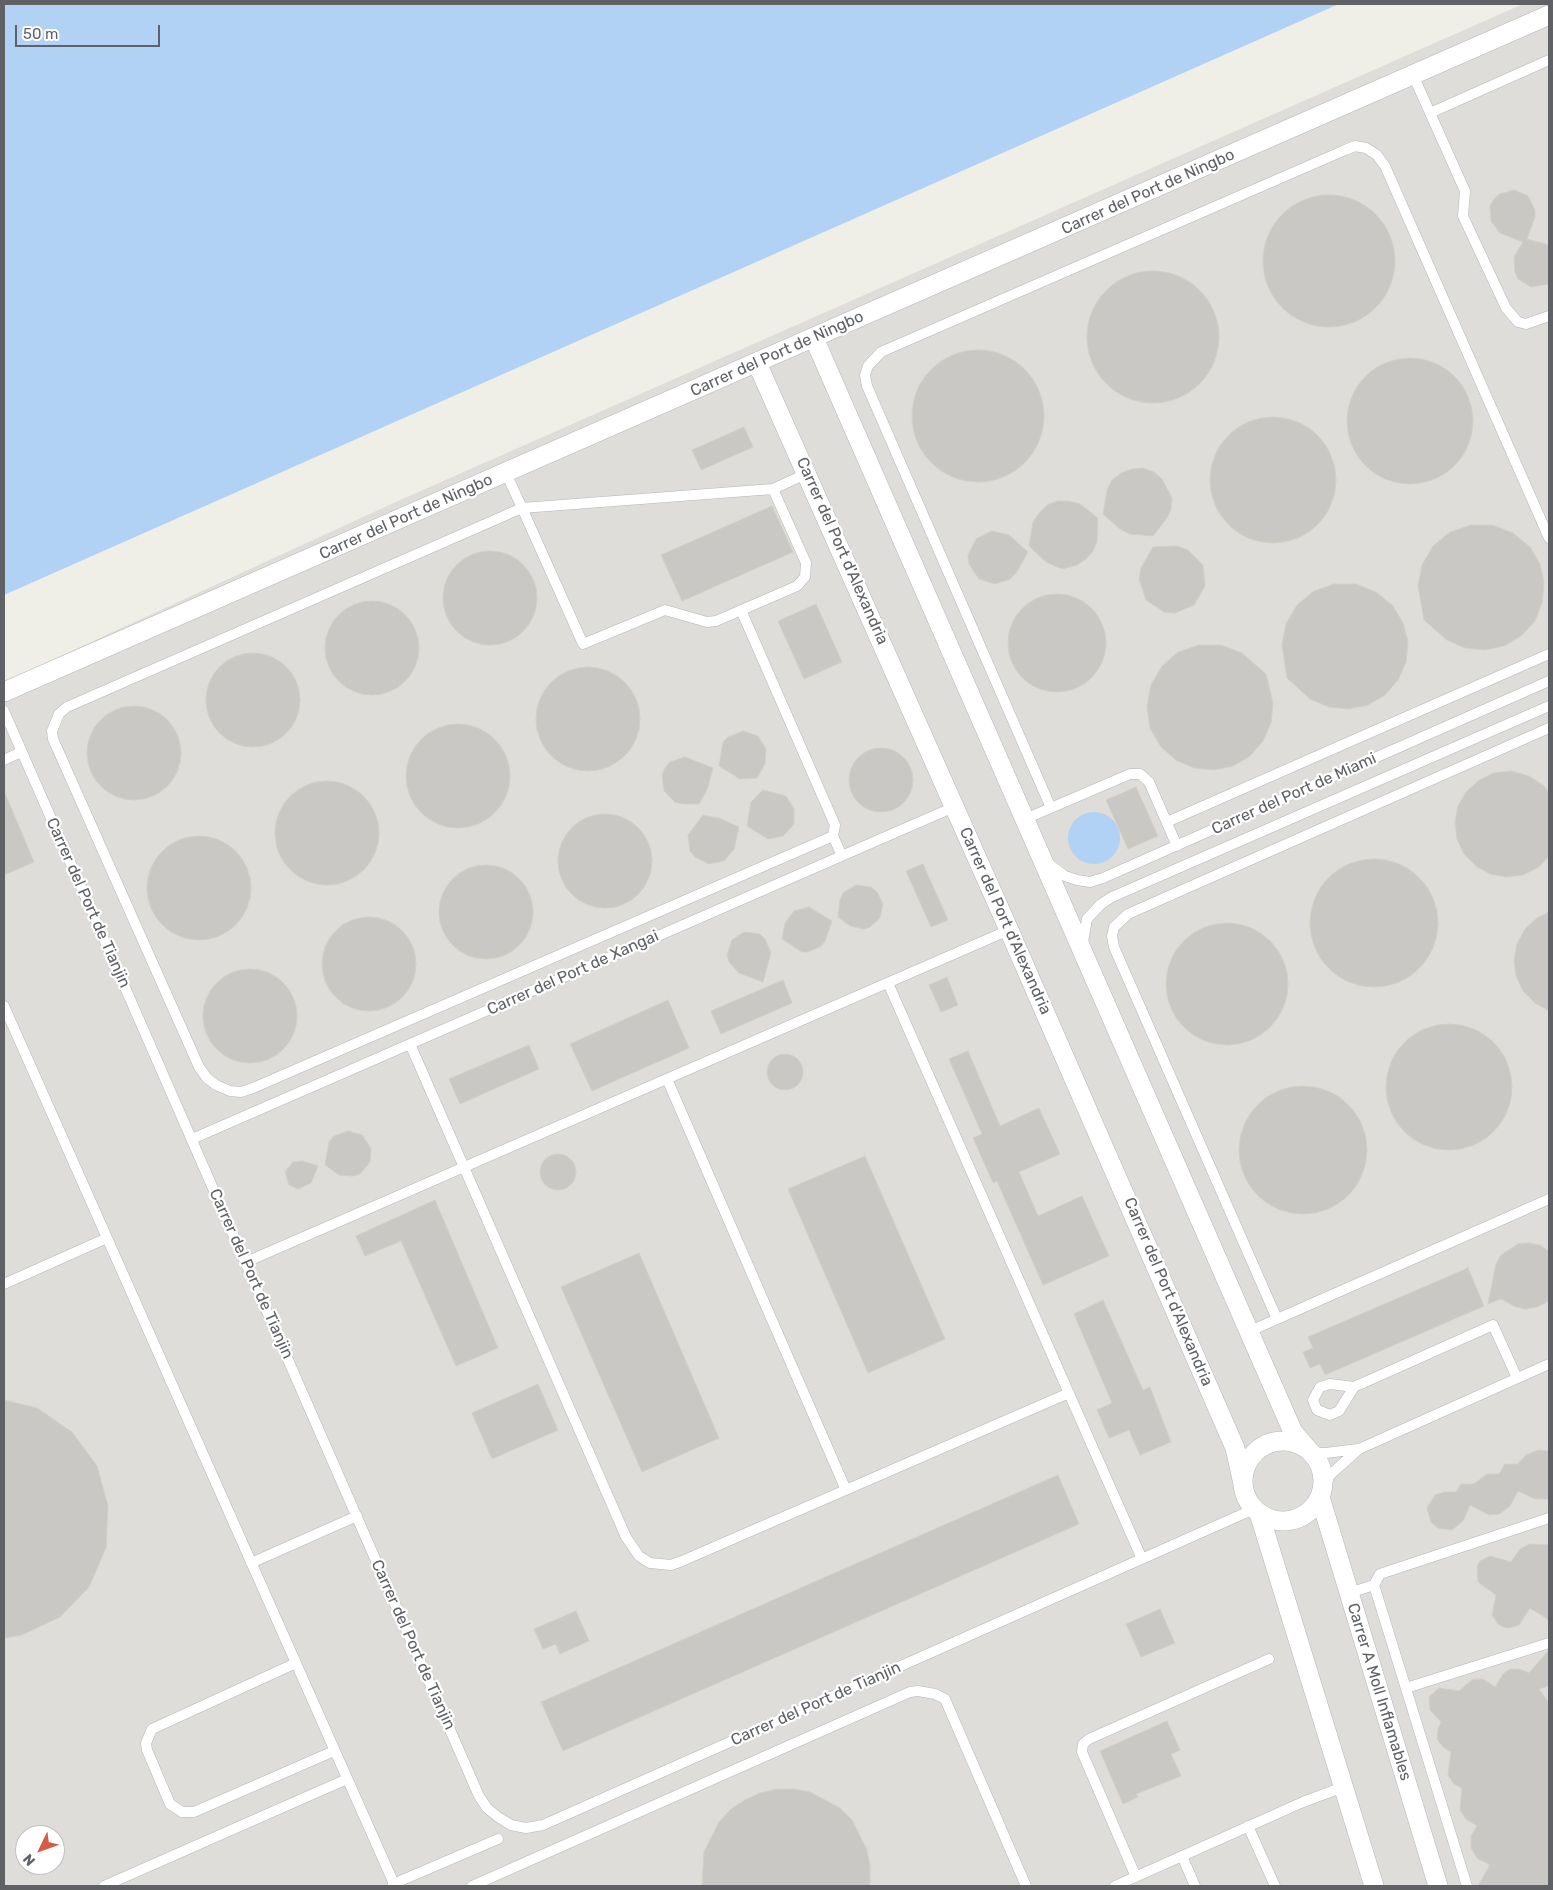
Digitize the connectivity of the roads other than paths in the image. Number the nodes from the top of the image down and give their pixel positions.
1 (1549, 15) edge
2 (1549, 60) edge
3 (1413, 76) junction
4 (1430, 113) junction
5 (1549, 316) edge
6 (814, 338) junction
7 (757, 362) junction
8 (506, 473) junction
9 (808, 473) junction
10 (773, 488) junction
11 (522, 508) junction
12 (1549, 538) edge
13 (742, 610) junction
14 (1549, 654) edge
15 (1549, 681) edge
16 (4, 692) edge
17 (1549, 706) edge
18 (4, 711) edge
19 (1549, 728) edge
20 (21, 752) junction
21 (4, 760) edge
22 (954, 807) junction
23 (1051, 808) junction
24 (1025, 819) junction
25 (1167, 822) junction
26 (833, 836) junction
27 (1177, 846) junction
28 (842, 856) junction
29 (1041, 856) junction
30 (1009, 930) junction
31 (1085, 956) junction
32 (888, 982) junction
33 (4, 1006) edge
34 (410, 1044) junction
35 (667, 1079) junction
36 (192, 1139) junction
37 (464, 1167) junction
38 (1549, 1199) edge
39 (107, 1238) junction
40 (246, 1262) junction
41 (4, 1284) edge
42 (1276, 1319) junction
43 (1250, 1331) junction
44 (1549, 1364) edge
45 (1517, 1378) junction
46 (1354, 1387) dead end
47 (1069, 1393) junction
48 (1307, 1448) junction
49 (1359, 1449) junction
50 (1243, 1484) junction
51 (846, 1490) junction
52 (1322, 1494) junction
53 (1256, 1511) junction
54 (357, 1516) junction
55 (1549, 1518) edge
56 (1142, 1559) junction
57 (251, 1563) junction
58 (1374, 1585) junction
59 (1349, 1592) junction
60 (1549, 1643) edge
61 (1269, 1659) dead end
62 (296, 1663) junction
63 (1406, 1688) junction
64 (334, 1751) junction
65 (347, 1779) junction
66 (1343, 1787) junction
67 (1248, 1826) junction
68 (498, 1839) dead end
69 (1182, 1856) junction
70 (1136, 1876) junction
71 (394, 1885) edge
72 (104, 1886) edge
73 (472, 1886) edge
74 (1026, 1886) edge
75 (1114, 1886) edge
76 (1195, 1886) edge
77 (1275, 1886) edge
78 (1374, 1886) edge
79 (1438, 1886) edge
80 (1467, 1886) edge

1 - 3 street, Carrer del Port de Ningbo
2 - 4 lane
3 - 4 lane
3 - 6 street, Carrer del Port de Ningbo
4 - 5 lane
6 - 7 street, Carrer del Port de Ningbo
6 - 24 street
7 - 8 street, Carrer del Port de Ningbo
7 - 9 street, Carrer del Port d'Alexandria
8 - 11 lane
8 - 16 street, Carrer del Port de Ningbo
9 - 10 lane
9 - 22 street, Carrer del Port d'Alexandria
10 - 11 lane
10 - 13 lane
11 - 13 lane
11 - 26 lane
12 - 23 lane
13 - 26 lane
14 - 25 lane
15 - 27 lane, Carrer del Port de Miami
17 - 31 lane, Carrer del Port de Miami
18 - 20 lane, Carrer del Port de Tianjin
19 - 42 lane
20 - 21 lane
20 - 36 lane, Carrer del Port de Tianjin
22 - 28 lane, Carrer del Port de Xangai
22 - 30 street, Carrer del Port d'Alexandria
23 - 24 lane
23 - 25 lane
24 - 29 street
25 - 27 lane
26 - 28 lane
27 - 29 lane, Carrer del Port de Miami
28 - 34 lane, Carrer del Port de Xangai
29 - 31 street
30 - 32 lane
30 - 50 street, Carrer del Port d'Alexandria
31 - 43 street
32 - 35 lane
32 - 47 lane
33 - 39 lane
34 - 36 lane, Carrer del Port de Xangai
34 - 37 lane
35 - 37 lane
35 - 51 lane
36 - 40 lane, Carrer del Port de Tianjin
37 - 40 lane
37 - 51 lane
38 - 42 lane
39 - 41 lane
39 - 57 lane
40 - 54 lane, Carrer del Port de Tianjin
42 - 43 lane
43 - 48 street
44 - 45 lane
45 - 46 lane
45 - 49 lane
47 - 51 lane
47 - 56 lane
48 - 49 lane
48 - 50 street
48 - 52 street
49 - 52 lane
50 - 53 street
52 - 53 street
52 - 59 street, Carrer A Moll Inflamables
53 - 56 lane, Carrer del Port de Tianjin
53 - 66 street
54 - 56 lane, Carrer del Port de Tianjin
54 - 57 lane
55 - 58 lane
57 - 62 lane
58 - 59 lane
58 - 63 lane
59 - 79 street, Carrer A Moll Inflamables
60 - 63 lane
61 - 70 lane
62 - 64 lane
62 - 64 lane
63 - 80 lane
64 - 65 lane
65 - 71 lane
65 - 72 lane
66 - 67 lane
66 - 78 street
67 - 69 lane
67 - 77 lane
68 - 71 lane
69 - 70 lane
69 - 76 lane
70 - 75 lane
73 - 74 lane

